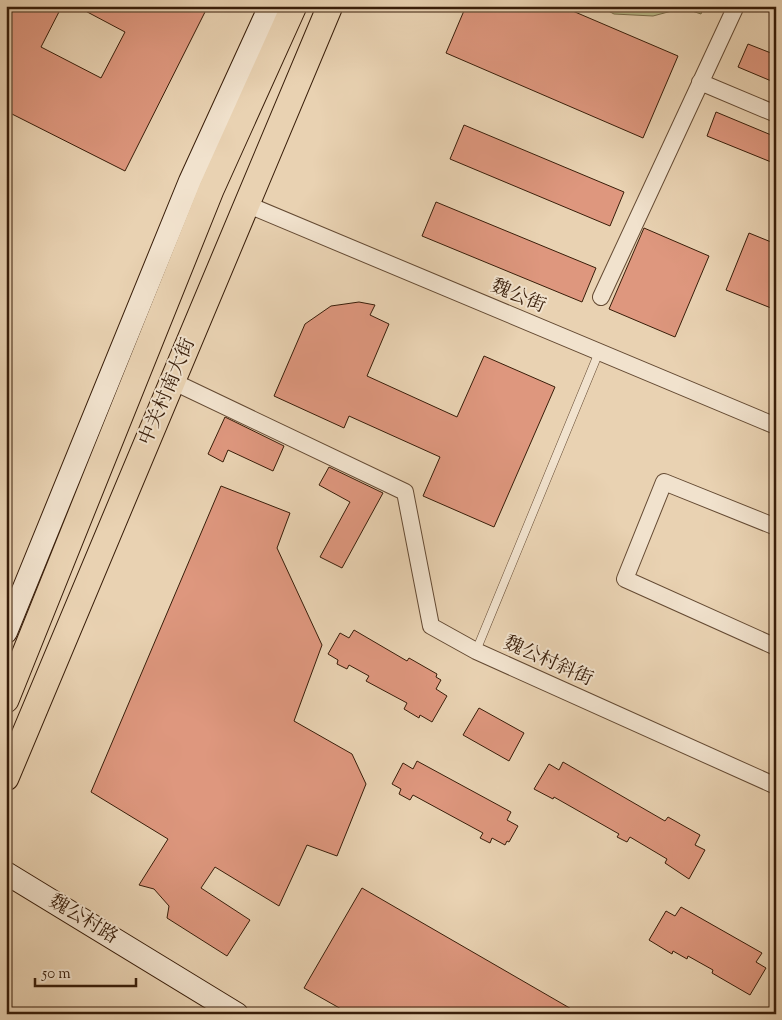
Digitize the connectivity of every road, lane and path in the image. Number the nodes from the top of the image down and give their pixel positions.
1 (270, 6) edge
2 (294, 6) edge
3 (330, 6) edge
4 (736, 6) edge
5 (700, 82) junction
6 (776, 114) edge
7 (246, 204) junction
8 (602, 297) dead end
9 (599, 352) junction
10 (174, 382) junction
11 (776, 426) edge
12 (776, 527) edge
13 (6, 632) edge
14 (776, 647) edge
15 (476, 652) junction
16 (6, 700) edge
17 (6, 778) edge
18 (776, 786) edge
19 (6, 873) edge
20 (237, 1014) edge

1 - 13 street
2 - 16 main road, 中关村南大街
3 - 7 main road, 中关村南大街
4 - 5 street
5 - 6 street
5 - 8 street
7 - 9 street, 魏公街
7 - 10 main road, 中关村南大街
9 - 11 street, 魏公街
9 - 15 lane
10 - 15 street, 魏公村斜街
10 - 17 main road, 中关村南大街
12 - 14 street
15 - 18 street, 魏公村斜街
19 - 20 street, 魏公村路

